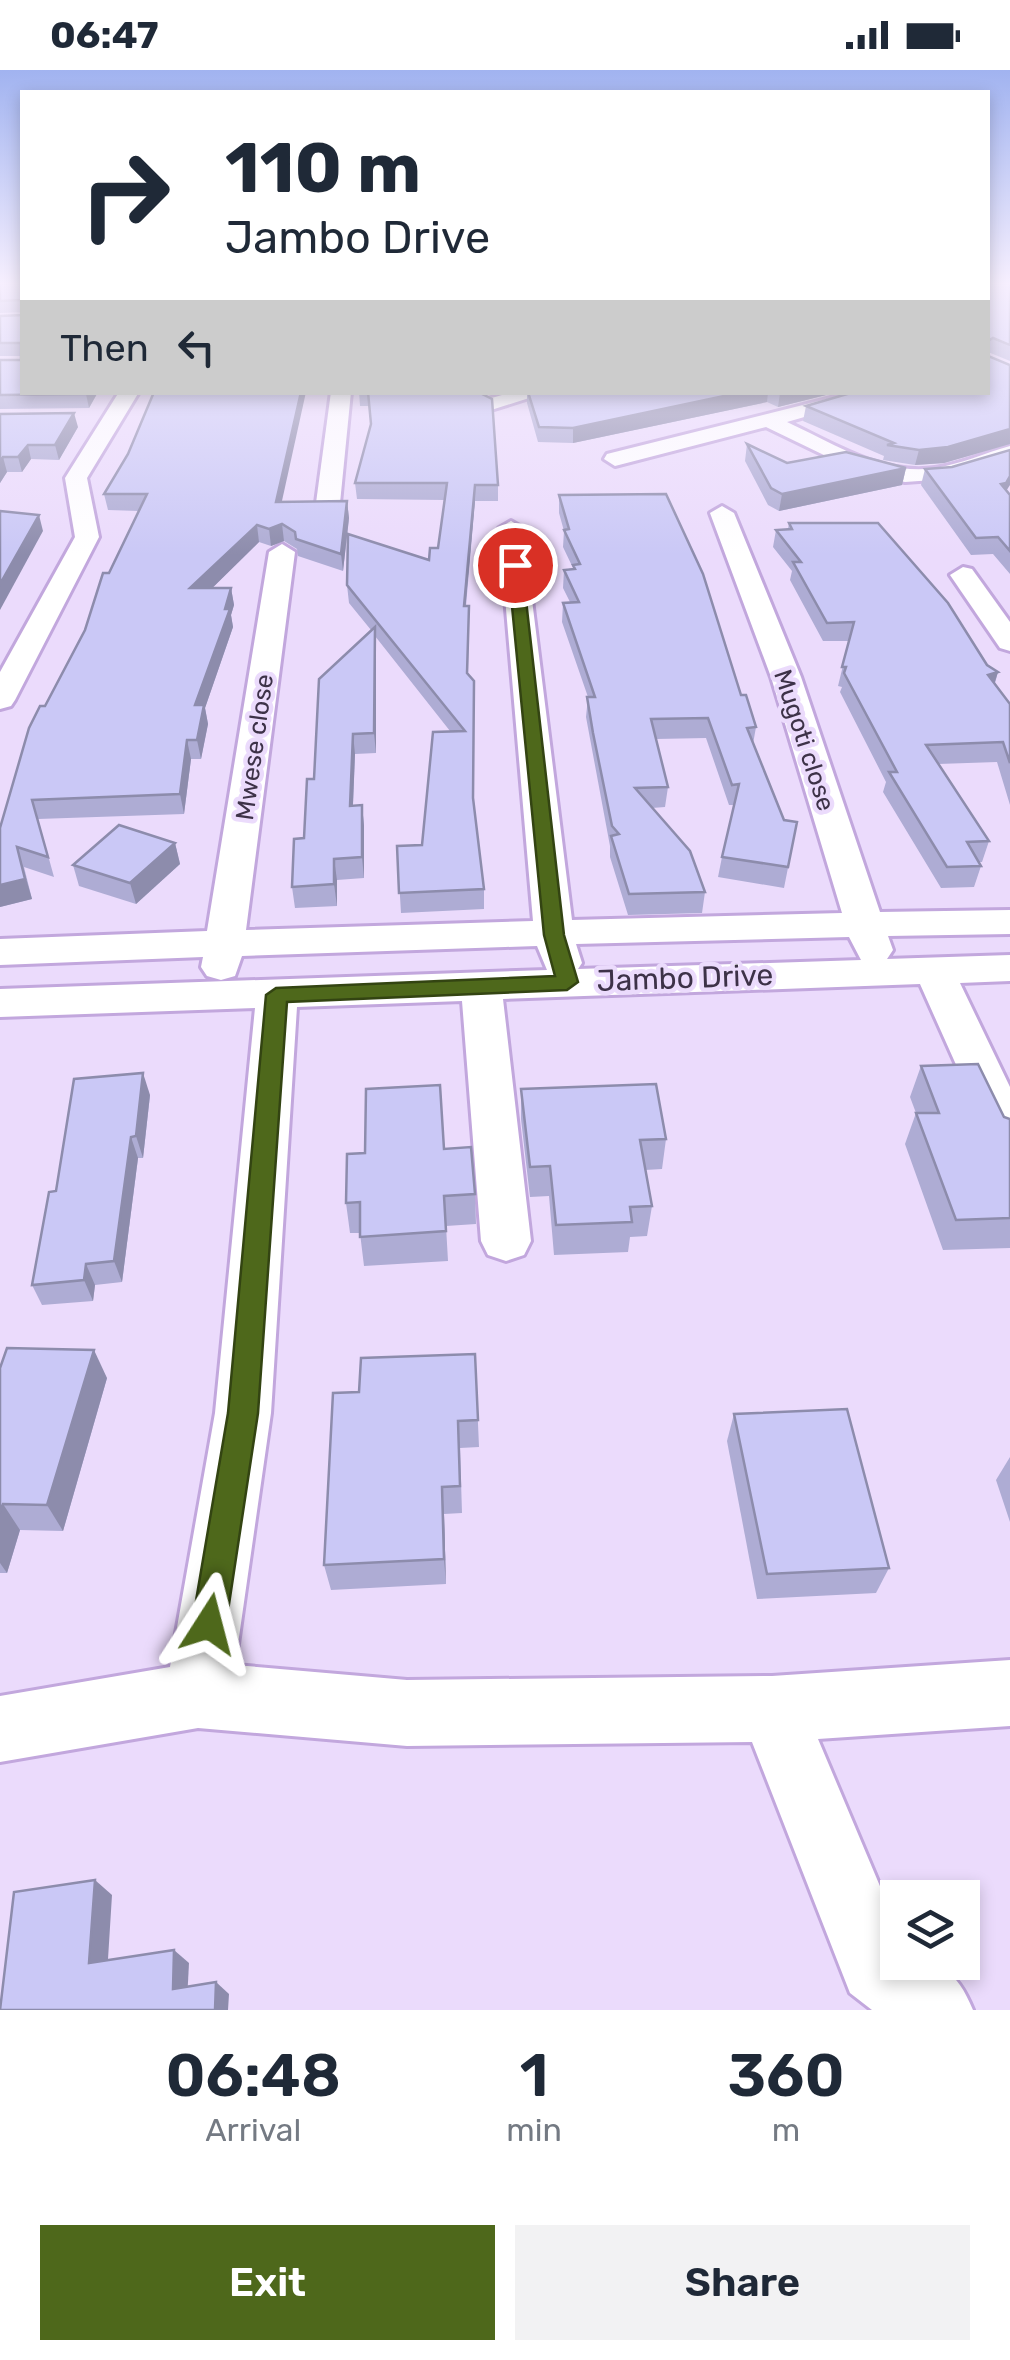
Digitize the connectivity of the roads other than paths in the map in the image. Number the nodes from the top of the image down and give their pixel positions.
1 (126, 395) edge
2 (340, 395) edge
3 (526, 395) edge
4 (869, 395) edge
5 (488, 405) edge
6 (769, 421) junction
7 (1010, 453) edge
8 (616, 459) dead end
9 (328, 503) edge
10 (722, 512) dead end
11 (511, 528) dead end
12 (282, 552) dead end
13 (963, 575) dead end
14 (1010, 642) edge
15 (0, 700) edge
16 (1010, 922) edge
17 (863, 924) junction
18 (554, 935) junction
19 (226, 942) junction
20 (0, 952) edge
21 (1010, 968) edge
22 (934, 969) junction
23 (880, 970) junction
24 (567, 982) junction
25 (481, 986) junction
26 (276, 995) junction
27 (216, 997) junction
28 (0, 1002) edge
29 (1010, 1134) edge
30 (506, 1241) dead end
31 (1010, 1693) edge
32 (198, 1695) junction
33 (772, 1708) junction
34 (0, 1730) edge
35 (935, 2010) edge

1 - 15 street
2 - 9 street
3 - 5 street
4 - 6 street
6 - 7 street
6 - 8 street
10 - 17 street, Mugoti close
11 - 18 street
12 - 19 street, Mwese close
13 - 14 street
16 - 17 street
17 - 18 street
17 - 23 street, Mugoti close
18 - 19 street
18 - 24 street
19 - 20 street
19 - 27 street, Mwese close
21 - 22 street, Jambo Drive
22 - 23 street, Jambo Drive
22 - 29 street
23 - 24 street, Jambo Drive
24 - 25 street, Jambo Drive
25 - 26 street, Jambo Drive
25 - 30 street
26 - 27 street, Jambo Drive
26 - 32 street
27 - 28 street, Jambo Drive
31 - 33 street
32 - 33 street
32 - 34 street
33 - 35 street

